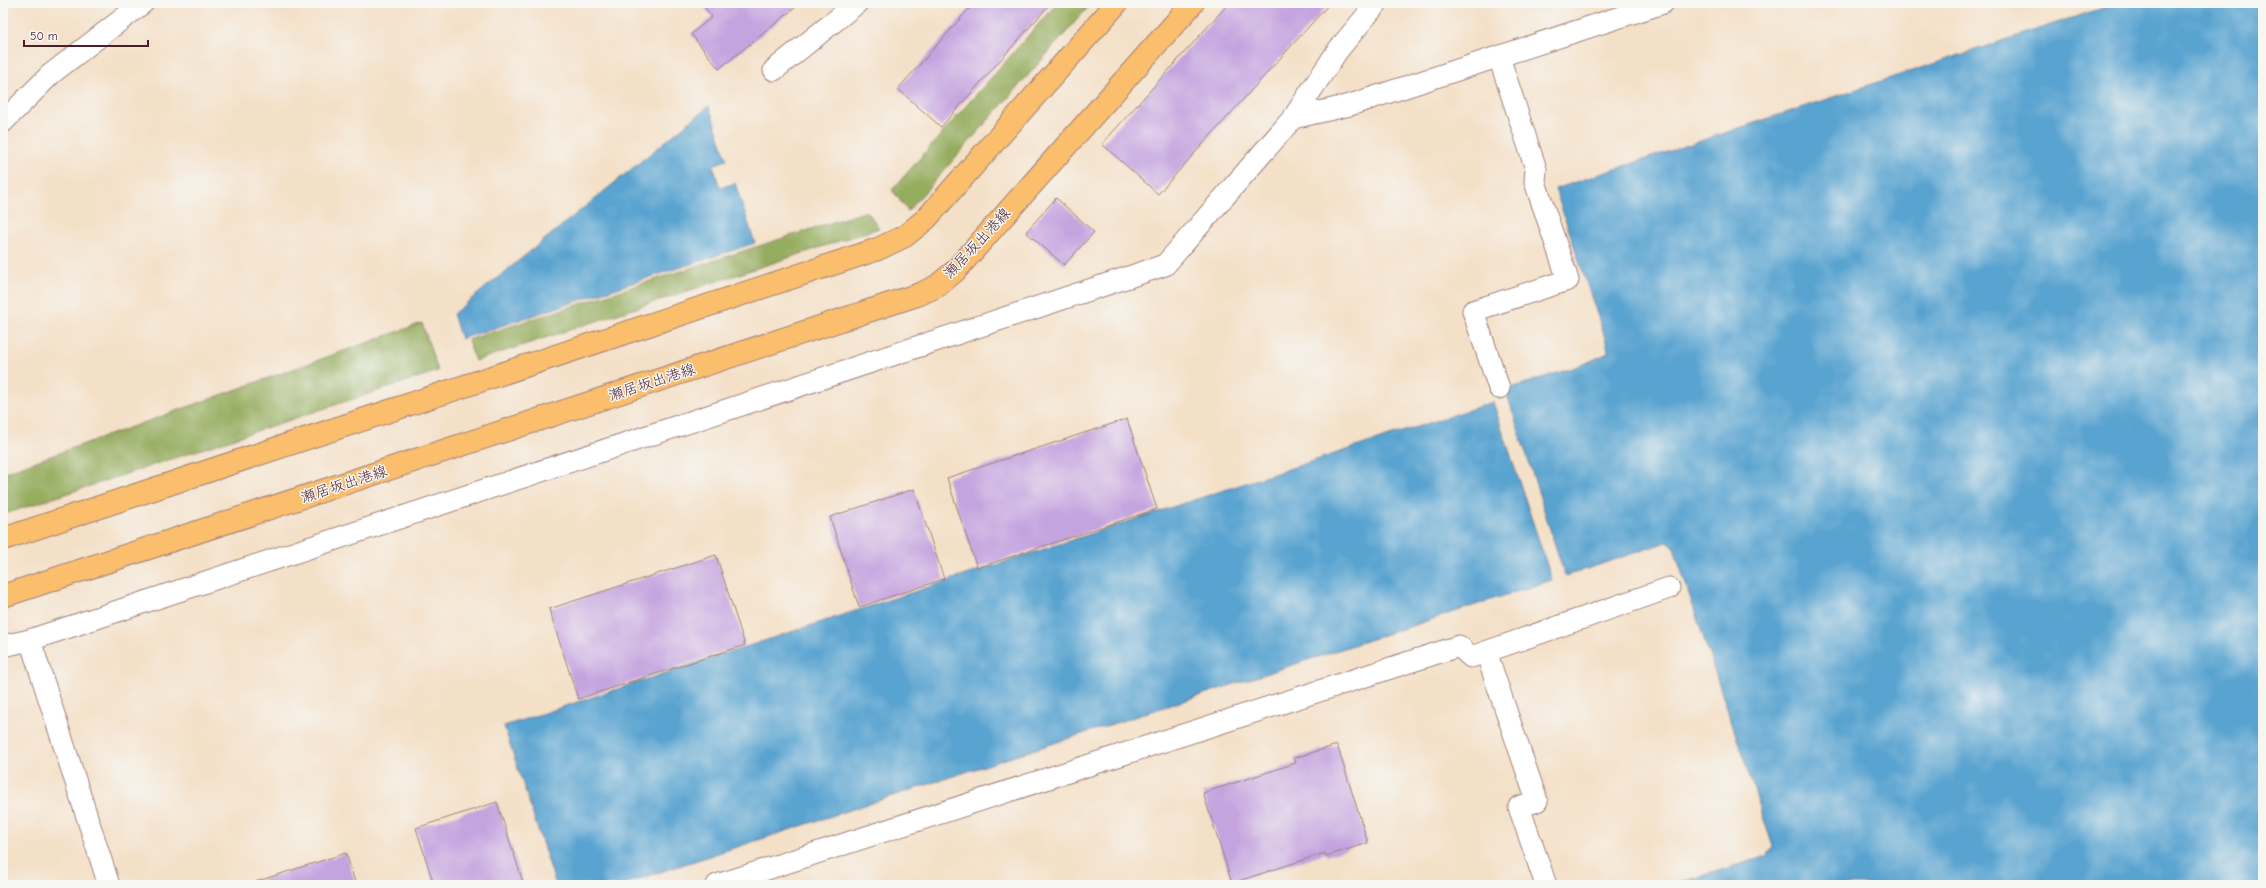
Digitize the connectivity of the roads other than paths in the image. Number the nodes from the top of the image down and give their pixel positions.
1 (143, 3) edge
2 (858, 3) edge
3 (1117, 3) edge
4 (1193, 3) edge
5 (1377, 3) edge
6 (1663, 3) edge
7 (1499, 57) junction
8 (774, 70) dead end
9 (1293, 118) junction
10 (3, 122) edge
11 (1499, 388) dead end
12 (3, 539) edge
13 (1669, 588) dead end
14 (3, 596) edge
15 (30, 640) junction
16 (3, 646) edge
17 (1486, 652) junction
18 (110, 885) edge
19 (717, 885) edge
20 (1546, 885) edge

1 - 10 lane
2 - 8 lane
3 - 12 main road
4 - 14 main road, 瀬居坂出港線
5 - 9 lane
6 - 7 lane
7 - 9 lane
7 - 11 lane
9 - 15 lane
13 - 17 lane
15 - 16 lane
15 - 18 lane
17 - 19 lane
17 - 20 lane

